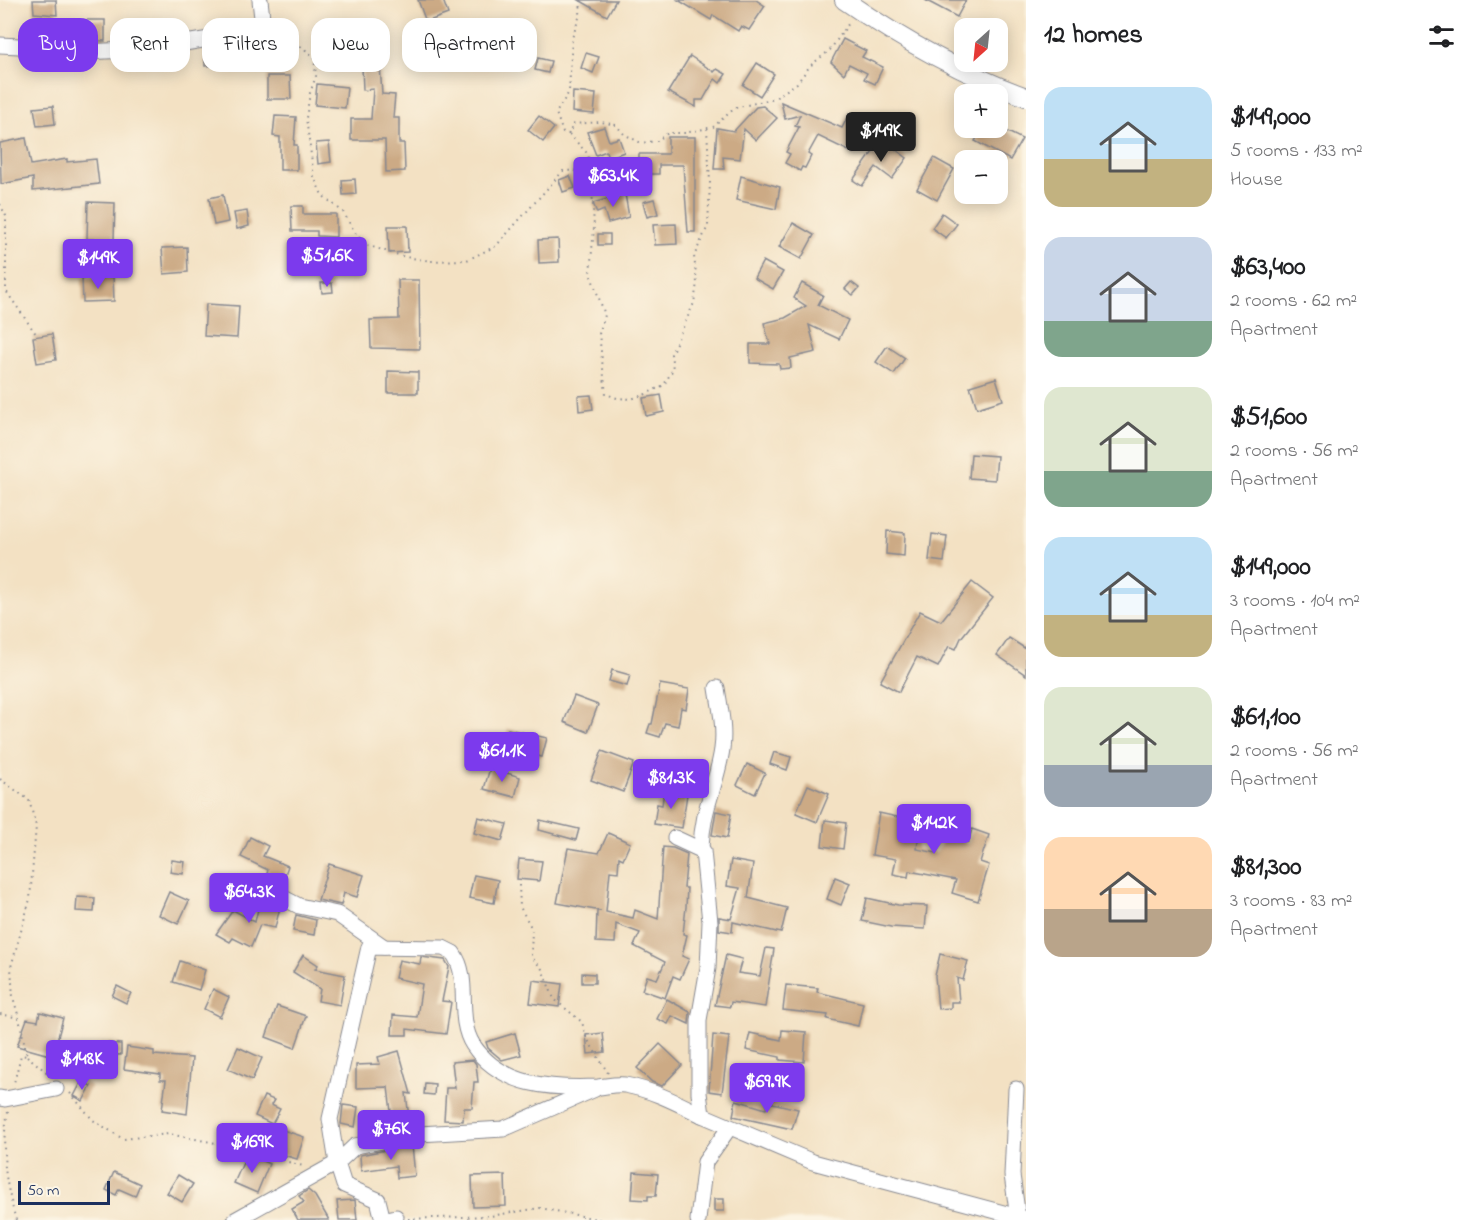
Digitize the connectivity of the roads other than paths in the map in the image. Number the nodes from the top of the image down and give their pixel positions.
1 (260, 0) edge
2 (851, 5) edge
3 (0, 45) edge
4 (1026, 97) edge
5 (717, 688) dead end
6 (675, 838) dead end
7 (700, 848) junction
8 (272, 892) dead end
9 (384, 947) junction
10 (606, 1085) junction
11 (58, 1086) road end
12 (1016, 1089) dead end
13 (0, 1098) edge
14 (702, 1115) junction
15 (729, 1128) junction
16 (337, 1163) junction
17 (390, 1218) edge
18 (1022, 1218) edge
19 (235, 1220) edge
20 (698, 1220) edge

1 - 3 street
2 - 4 street
5 - 7 street
6 - 7 street
7 - 14 street
8 - 9 street
9 - 10 street
9 - 16 street
10 - 14 street
10 - 16 street
11 - 13 street
12 - 18 street
14 - 15 street
15 - 18 street
15 - 20 street
16 - 17 street
16 - 19 street

